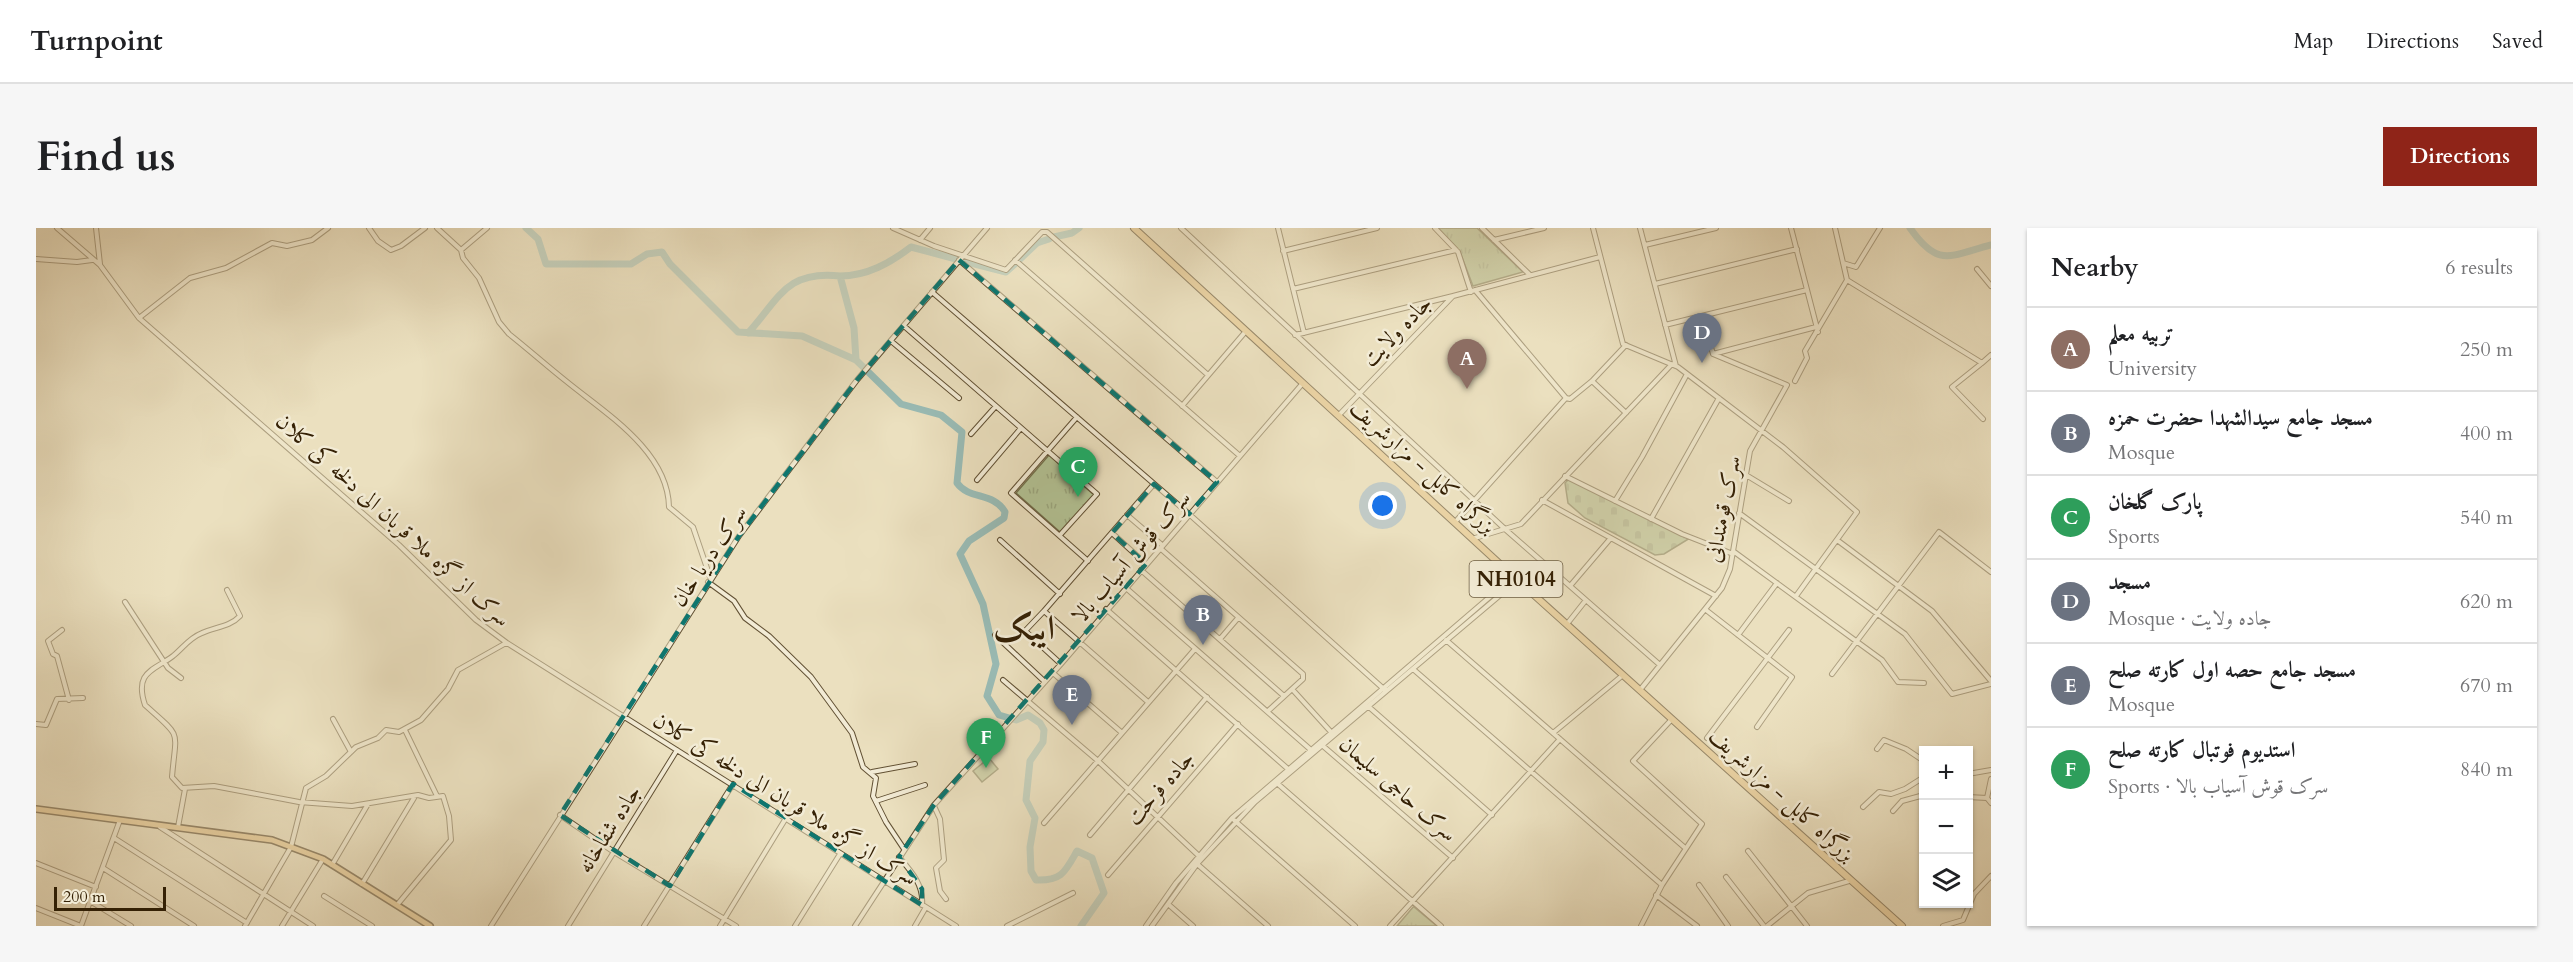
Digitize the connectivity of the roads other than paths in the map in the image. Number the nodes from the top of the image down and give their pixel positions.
1 (57, 228) edge
2 (96, 228) edge
3 (328, 228) edge
4 (369, 228) edge
5 (425, 228) edge
6 (437, 228) edge
7 (487, 228) edge
8 (892, 228) edge
9 (930, 228) edge
10 (987, 228) edge
11 (1134, 228) edge
12 (1181, 228) edge
13 (1278, 228) edge
14 (1377, 228) edge
15 (1435, 228) edge
16 (1482, 228) edge
17 (1544, 228) edge
18 (1593, 228) edge
19 (1640, 228) edge
20 (1716, 228) edge
21 (1791, 228) edge
22 (1835, 228) edge
23 (1880, 228) edge
24 (920, 240) junction
25 (1494, 240) junction
26 (1645, 245) junction
27 (1797, 249) junction
28 (461, 250) junction
29 (1456, 250) junction
30 (1284, 251) junction
31 (1601, 257) junction
32 (961, 258) junction
33 (36, 259) edge
34 (92, 260) junction
35 (1015, 260) junction
36 (1843, 263) junction
37 (100, 265) junction
38 (1977, 269) dead end
39 (1531, 276) junction
40 (1847, 280) junction
41 (1655, 285) junction
42 (1991, 286) edge
43 (1293, 290) junction
44 (1807, 290) junction
45 (1473, 291) junction
46 (932, 292) junction
47 (1453, 296) junction
48 (1702, 316) junction
49 (138, 318) junction
50 (1665, 325) junction
51 (904, 326) junction
52 (1246, 330) junction
53 (1817, 330) junction
54 (1304, 333) junction
55 (1295, 335) junction
56 (891, 341) junction
57 (1626, 345) junction
58 (1713, 354) junction
59 (1991, 356) edge
60 (1982, 363) junction
61 (1674, 365) junction
62 (1687, 374) junction
63 (1208, 375) junction
64 (1592, 381) junction
65 (1795, 381) dead end
66 (1304, 383) junction
67 (1359, 394) junction
68 (1566, 398) junction
69 (1719, 398) junction
70 (959, 399) dead end
71 (996, 406) junction
72 (1182, 406) junction
73 (1626, 413) junction
74 (1339, 415) junction
75 (1077, 417) junction
76 (1983, 419) dead end
77 (1021, 428) junction
78 (1761, 431) junction
79 (971, 434) dead end
80 (1047, 451) junction
81 (1240, 456) junction
82 (1746, 475) junction
83 (1566, 476) junction
84 (977, 480) dead end
85 (1217, 482) junction
86 (1154, 484) junction
87 (1542, 500) junction
88 (1474, 501) junction
89 (1615, 501) junction
90 (1789, 501) dead end
91 (1740, 513) junction
92 (1189, 514) junction
93 (1127, 515) junction
94 (1651, 519) junction
95 (1456, 521) junction
96 (1506, 530) junction
97 (1112, 533) junction
98 (1060, 535) junction
99 (1475, 538) junction
100 (1610, 539) junction
101 (1000, 540) dead end
102 (1837, 540) junction
103 (1161, 546) junction
104 (1733, 552) junction
105 (1088, 561) junction
106 (1146, 564) junction
107 (1503, 566) junction
108 (1816, 567) junction
109 (1141, 569) junction
110 (1991, 572) edge
111 (1516, 579) junction
112 (709, 580) junction
113 (1507, 581) junction
114 (1777, 583) junction
115 (1570, 586) junction
116 (1899, 586) junction
117 (1126, 588) junction
118 (1511, 588) junction
119 (1528, 589) junction
120 (227, 590) dead end
121 (1059, 594) junction
122 (1716, 596) junction
123 (1796, 596) junction
124 (1586, 600) junction
125 (125, 602) dead end
126 (1106, 609) junction
127 (1706, 610) junction
128 (1044, 611) junction
129 (1879, 614) junction
130 (1238, 618) junction
131 (1567, 624) junction
132 (62, 630) dead end
133 (1789, 630) dead end
134 (995, 635) dead end
135 (1738, 635) junction
136 (1220, 639) junction
137 (1446, 640) junction
138 (1079, 641) junction
139 (1858, 641) junction
140 (507, 643) junction
141 (1195, 649) junction
142 (1767, 658) junction
143 (163, 661) junction
144 (1061, 664) junction
145 (1660, 665) junction
146 (1413, 669) junction
147 (1176, 670) junction
148 (1053, 673) junction
149 (1832, 674) dead end
150 (1624, 675) junction
151 (181, 678) dead end
152 (1003, 680) dead end
153 (1045, 682) junction
154 (1991, 682) edge
155 (1924, 683) dead end
156 (1292, 689) junction
157 (1385, 689) junction
158 (1640, 690) junction
159 (1284, 696) junction
160 (1207, 697) junction
161 (83, 698) dead end
162 (69, 700) junction
163 (1026, 701) junction
164 (1148, 702) junction
165 (1369, 707) junction
166 (1268, 711) junction
167 (624, 717) junction
168 (333, 719) dead end
169 (1672, 719) junction
170 (36, 724) edge
171 (1238, 724) junction
172 (1757, 727) dead end
173 (405, 730) junction
174 (1121, 732) junction
175 (1330, 732) junction
176 (1553, 733) junction
177 (1707, 738) dead end
178 (1560, 739) junction
179 (1323, 746) junction
180 (1877, 749) dead end
181 (677, 750) junction
182 (1311, 750) junction
183 (351, 752) junction
184 (1919, 757) edge
185 (1097, 760) junction
186 (915, 764) dead end
187 (1991, 770) edge
188 (1289, 771) junction
189 (872, 772) junction
190 (1531, 772) junction
191 (1973, 773) edge
192 (1991, 779) edge
193 (1919, 780) edge
194 (733, 784) junction
195 (1278, 784) junction
196 (925, 785) dead end
197 (1128, 788) junction
198 (185, 789) junction
199 (1990, 790) edge
200 (1919, 796) edge
201 (437, 797) junction
202 (1973, 797) edge
203 (414, 798) junction
204 (1987, 798) junction
205 (302, 801) junction
206 (876, 801) junction
207 (1991, 803) edge
208 (369, 804) junction
209 (934, 805) junction
210 (1863, 807) dead end
211 (36, 809) edge
212 (1893, 811) dead end
213 (560, 815) junction
214 (1492, 815) junction
215 (1158, 816) junction
216 (786, 818) junction
217 (1233, 819) junction
218 (120, 820) junction
219 (1044, 823) dead end
220 (157, 825) junction
221 (178, 827) junction
222 (1090, 835) dead end
223 (114, 838) junction
224 (291, 847) junction
225 (1684, 847) junction
226 (904, 849) junction
227 (1748, 851) dead end
228 (614, 852) junction
229 (840, 854) junction
230 (899, 857) junction
231 (1200, 857) junction
232 (1453, 858) junction
233 (323, 860) junction
234 (1195, 862) junction
235 (36, 863) edge
236 (332, 865) junction
237 (103, 868) junction
238 (1108, 875) dead end
239 (1726, 876) dead end
240 (1991, 876) edge
241 (884, 880) junction
242 (1849, 881) junction
243 (362, 884) junction
244 (1662, 885) junction
245 (1699, 885) dead end
246 (96, 886) junction
247 (670, 886) junction
248 (1073, 893) dead end
249 (1656, 895) junction
250 (265, 896) junction
251 (324, 896) dead end
252 (946, 899) dead end
253 (90, 901) junction
254 (1413, 901) junction
255 (1167, 904) junction
256 (397, 905) junction
257 (924, 906) junction
258 (1791, 907) junction
259 (36, 908) edge
260 (290, 912) junction
261 (724, 918) junction
262 (246, 924) edge
263 (917, 925) edge
264 (1155, 925) edge
265 (81, 926) edge
266 (131, 926) edge
267 (194, 926) edge
268 (282, 926) edge
269 (313, 926) edge
270 (372, 926) edge
271 (430, 926) edge
272 (491, 926) edge
273 (568, 926) edge
274 (644, 926) edge
275 (720, 926) edge
276 (736, 926) edge
277 (795, 926) edge
278 (855, 926) edge
279 (956, 926) edge
280 (1007, 926) edge
281 (1146, 926) edge
282 (1193, 926) edge
283 (1268, 926) edge
284 (1355, 926) edge
285 (1390, 926) edge
286 (1442, 926) edge
287 (1641, 926) edge
288 (1697, 926) edge
289 (1728, 926) edge
290 (1765, 926) edge
291 (1807, 926) edge
292 (1902, 926) edge
293 (1943, 926) edge

1 - 34 street, سرک از گزه ملا قربان الی دلخه کی کلان
2 - 37 street
3 - 49 street
4 - 5 street
6 - 28 street
7 - 28 street
8 - 24 street
9 - 24 street
10 - 32 street, سرک دریا خان
11 - 52 highway, بزرگراه کابل - مزارشریف / NH0104
12 - 55 street
13 - 30 street
14 - 30 street
15 - 29 street
16 - 25 street
17 - 25 street
18 - 31 street
19 - 26 street
20 - 26 street
21 - 27 street
22 - 36 street
23 - 36 street
24 - 32 street
25 - 39 street
26 - 41 street
27 - 41 street
27 - 44 street
28 - 112 street
29 - 43 street
29 - 45 street
30 - 43 street
31 - 39 street, جاده ولایت
31 - 57 street
32 - 35 street
32 - 46 street, سرک دریا خان
32 - 85 street
33 - 34 street
34 - 37 street, سرک از گزه ملا قربان الی دلخه کی کلان
35 - 63 street
35 - 72 street
36 - 40 street
37 - 49 street, سرک از گزه ملا قربان الی دلخه کی کلان
38 - 42 street
39 - 45 street, جاده ولایت
40 - 53 street
40 - 60 street
41 - 50 street
43 - 54 street
44 - 48 street
44 - 53 street
45 - 47 street, جاده ولایت
45 - 68 street
46 - 51 street, سرک دریا خان
46 - 75 street
47 - 54 street, جاده ولایت
47 - 67 street, جاده ولایت
48 - 50 street
48 - 58 street
49 - 140 street, سرک از گزه ملا قربان الی دلخه کی کلان
50 - 61 street
51 - 56 street, سرک دریا خان
51 - 71 street
52 - 63 street
52 - 66 highway, بزرگراه کابل - مزارشریف / NH0104
53 - 58 street
53 - 65 street
54 - 55 street, جاده ولایت
55 - 67 street
56 - 70 street
56 - 112 street, سرک دریا خان
57 - 61 street
57 - 64 street
58 - 78 street, سرک قومندانی
59 - 60 street
60 - 76 street
61 - 62 street
61 - 73 street
62 - 69 street
62 - 89 street
63 - 72 street
64 - 68 street
64 - 73 street
66 - 74 highway, بزرگراه کابل - مزارشریف / NH0104
66 - 81 street, سرک قوش آسیاب بالا
67 - 74 street, جاده ولایت
67 - 88 street
68 - 88 street
69 - 78 street
69 - 94 street
71 - 77 street
71 - 79 street
72 - 81 street
73 - 83 street
74 - 95 highway, بزرگراه کابل - مزارشریف / NH0104
75 - 80 street
75 - 86 street
77 - 80 street
77 - 84 street
78 - 82 street, سرک قومندانی
78 - 102 street
80 - 98 street
80 - 98 street
81 - 85 street, سرک قوش آسیاب بالا
82 - 90 street
82 - 91 street, سرک قومندانی
83 - 87 street
83 - 89 street
85 - 92 street, سرک قوش آسیاب بالا
86 - 92 street
86 - 93 street
87 - 96 street
87 - 100 street
88 - 95 street
88 - 96 street
89 - 94 street
91 - 104 street, سرک قومندانی
91 - 108 street
92 - 103 street, سرک قوش آسیاب بالا
92 - 157 street
93 - 97 street
93 - 103 street
94 - 104 street
95 - 99 highway, بزرگراه کابل - مزارشریف / NH0104
96 - 99 street
96 - 115 street
97 - 105 street
97 - 106 street
98 - 105 street
99 - 107 highway, بزرگراه کابل - مزارشریف / NH0104
100 - 115 street
100 - 122 street
101 - 121 street
102 - 108 street
102 - 116 street
103 - 106 street, سرک قوش آسیاب بالا
103 - 130 street
104 - 114 street
104 - 122 street, سرک قومندانی
105 - 121 street
106 - 109 street, سرک قوش آسیاب بالا
107 - 111 highway, بزرگراه کابل - مزارشریف / NH0104
107 - 113 street
108 - 123 street
108 - 129 street
109 - 117 street, سرک قوش آسیاب بالا
109 - 136 street
110 - 116 street
111 - 113 street
111 - 118 street
111 - 119 highway, بزرگراه کابل - مزارشریف / NH0104
112 - 167 street, سرک دریا خان
112 - 189 street
113 - 157 street
114 - 123 street
114 - 135 street
115 - 124 street
116 - 129 street
116 - 154 street
117 - 126 street, سرک قوش آسیاب بالا
117 - 141 street
118 - 119 street
118 - 137 street
119 - 131 highway, بزرگراه کابل - مزارشریف / NH0104
120 - 143 street
121 - 128 street
122 - 127 street, سرک قومندانی
123 - 139 street
124 - 131 street
124 - 145 street
125 - 143 street
126 - 138 street, سرک قوش آسیاب بالا
126 - 147 street
127 - 135 street
127 - 145 street, سرک قومندانی
128 - 138 street
128 - 144 street
129 - 139 street
129 - 154 street
130 - 136 street
130 - 156 street
131 - 150 highway, بزرگراه کابل - مزارشریف / NH0104
132 - 162 street
133 - 142 street
134 - 153 street
135 - 142 street
136 - 159 street
137 - 146 street
137 - 176 street
138 - 144 street, سرک قوش آسیاب بالا
138 - 164 street
139 - 149 street
139 - 155 street
140 - 167 street, سرک از گزه ملا قربان الی دلخه کی کلان
140 - 173 street
141 - 147 street
141 - 166 street
142 - 172 street
142 - 177 street
143 - 151 street
143 - 198 street
144 - 148 street, سرک قوش آسیاب بالا
145 - 158 street, سرک قومندانی
146 - 157 street
146 - 190 street
147 - 160 street
147 - 164 street
148 - 153 street, سرک قوش آسیاب بالا
148 - 174 street
150 - 158 highway, بزرگراه کابل - مزارشریف / NH0104
150 - 176 street
152 - 163 street
153 - 163 street, سرک قوش آسیاب بالا
156 - 159 street
156 - 175 street
157 - 165 street
157 - 175 street
158 - 169 highway, بزرگراه کابل - مزارشریف / NH0104
159 - 166 street
160 - 171 street
160 - 197 street
161 - 162 street
162 - 170 street
163 - 185 street
163 - 209 street, سرک قوش آسیاب بالا
164 - 174 street
165 - 179 street
165 - 214 street
166 - 182 street
167 - 181 street, سرک از گزه ملا قربان الی دلخه کی کلان
167 - 213 street, سرک دریا خان
168 - 183 street
169 - 225 street
169 - 242 highway, بزرگراه کابل - مزارشریف / NH0104
171 - 188 street
171 - 215 street, جاده فرحت
173 - 183 street
173 - 201 street
174 - 185 street
175 - 182 street
176 - 178 street
178 - 190 street
178 - 225 street
179 - 188 street
179 - 232 street, سرک حاجی سلیمان
180 - 184 street
181 - 194 street, سرک از گزه ملا قربان الی دلخه کی کلان
181 - 228 street, جاده شفاخانه
182 - 188 street
183 - 205 street
185 - 197 street
185 - 219 street
186 - 189 street
187 - 191 street
188 - 195 street
188 - 217 street
189 - 206 street
190 - 214 street
190 - 244 street
192 - 199 street
193 - 210 street
194 - 216 street, سرک از گزه ملا قربان الی دلخه کی کلان
194 - 247 street
195 - 217 street
195 - 254 street
196 - 206 street
197 - 215 street
197 - 222 street
198 - 205 street
198 - 221 street
199 - 204 street
200 - 212 street
201 - 203 street
201 - 256 street
202 - 204 street
203 - 208 street
203 - 243 street
204 - 207 street
205 - 208 street
205 - 224 street
206 - 226 street
208 - 236 street
209 - 226 street, سرک قوش آسیاب بالا
209 - 252 street
211 - 218 main road
213 - 228 street
213 - 272 street, سرک دریا خان
214 - 232 street
215 - 231 street
215 - 238 street, جاده فرحت
216 - 229 street, سرک از گزه ملا قربان الی دلخه کی کلان
216 - 261 street
217 - 231 street
217 - 284 street
218 - 220 main road
218 - 223 street
220 - 221 main road
220 - 250 street
221 - 224 main road
223 - 237 street
223 - 262 street
224 - 233 main road
224 - 250 street
225 - 244 street
226 - 230 street, سرک قوش آسیاب بالا
227 - 258 street
228 - 247 street
228 - 273 street, جاده شفاخانه
229 - 241 street, سرک از گزه ملا قربان الی دلخه کی کلان
229 - 277 street
230 - 241 street, سرک قوش آسیاب بالا
230 - 257 street
231 - 234 street
232 - 254 street
233 - 236 main road
233 - 260 street
234 - 255 street
234 - 281 street
234 - 283 street
235 - 246 street
236 - 243 main road
237 - 246 street
237 - 267 street
239 - 290 street
240 - 293 street
241 - 257 street, سرک از گزه ملا قربان الی دلخه کی کلان
241 - 278 street, سرک قوش آسیاب بالا
242 - 258 street
242 - 292 highway, بزرگراه کابل - مزارشریف / NH0104
243 - 256 main road
244 - 249 street
245 - 289 street
246 - 253 street
247 - 261 street
247 - 274 street
248 - 280 street
249 - 287 street
249 - 288 street
250 - 260 street
250 - 262 street
251 - 270 street
253 - 265 street
253 - 266 street
254 - 285 street
254 - 286 street
255 - 264 street
255 - 282 street
256 - 271 main road
257 - 263 street
257 - 279 street, سرک از گزه ملا قربان الی دلخه کی کلان
258 - 290 street
258 - 291 street
259 - 265 street
260 - 268 street
260 - 269 street
261 - 275 street
261 - 276 street

